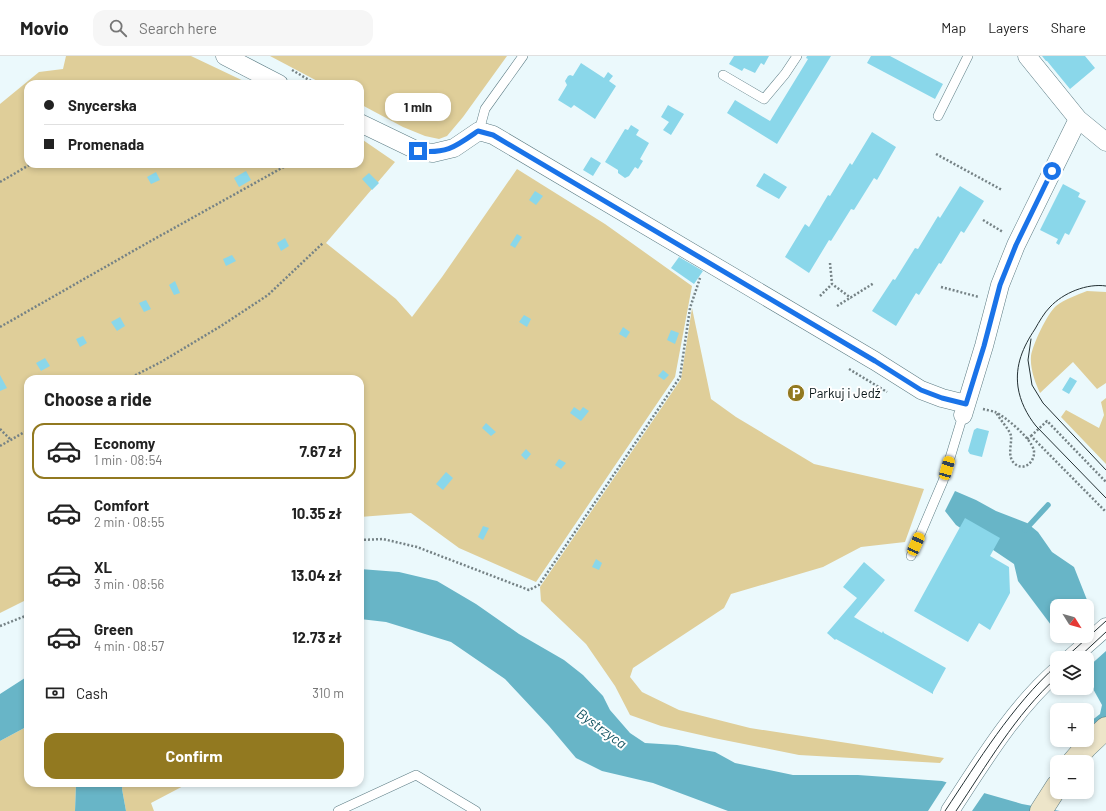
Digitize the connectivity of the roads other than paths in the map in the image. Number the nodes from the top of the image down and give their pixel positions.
1 (225, 56) edge
2 (523, 56) edge
3 (797, 56) edge
4 (968, 56) edge
5 (1027, 56) edge
6 (724, 75) dead end
7 (271, 80) edge
8 (938, 116) dead end
9 (1078, 120) junction
10 (364, 125) edge
11 (478, 131) junction
12 (1106, 142) edge
13 (964, 410) junction
14 (911, 556) dead end
15 (1106, 627) edge
16 (1080, 651) edge
17 (1050, 678) edge
18 (1099, 735) edge
19 (1080, 755) edge
20 (1050, 797) edge
21 (338, 811) edge
22 (476, 811) edge
23 (950, 811) edge
24 (1041, 811) edge

1 - 7 street
2 - 11 lane
3 - 6 lane
4 - 8 lane
5 - 9 street
9 - 12 street
9 - 13 street
10 - 11 street
11 - 13 street
13 - 14 lane
15 - 16 street
17 - 23 street
18 - 19 main road
20 - 24 main road
21 - 22 lane

